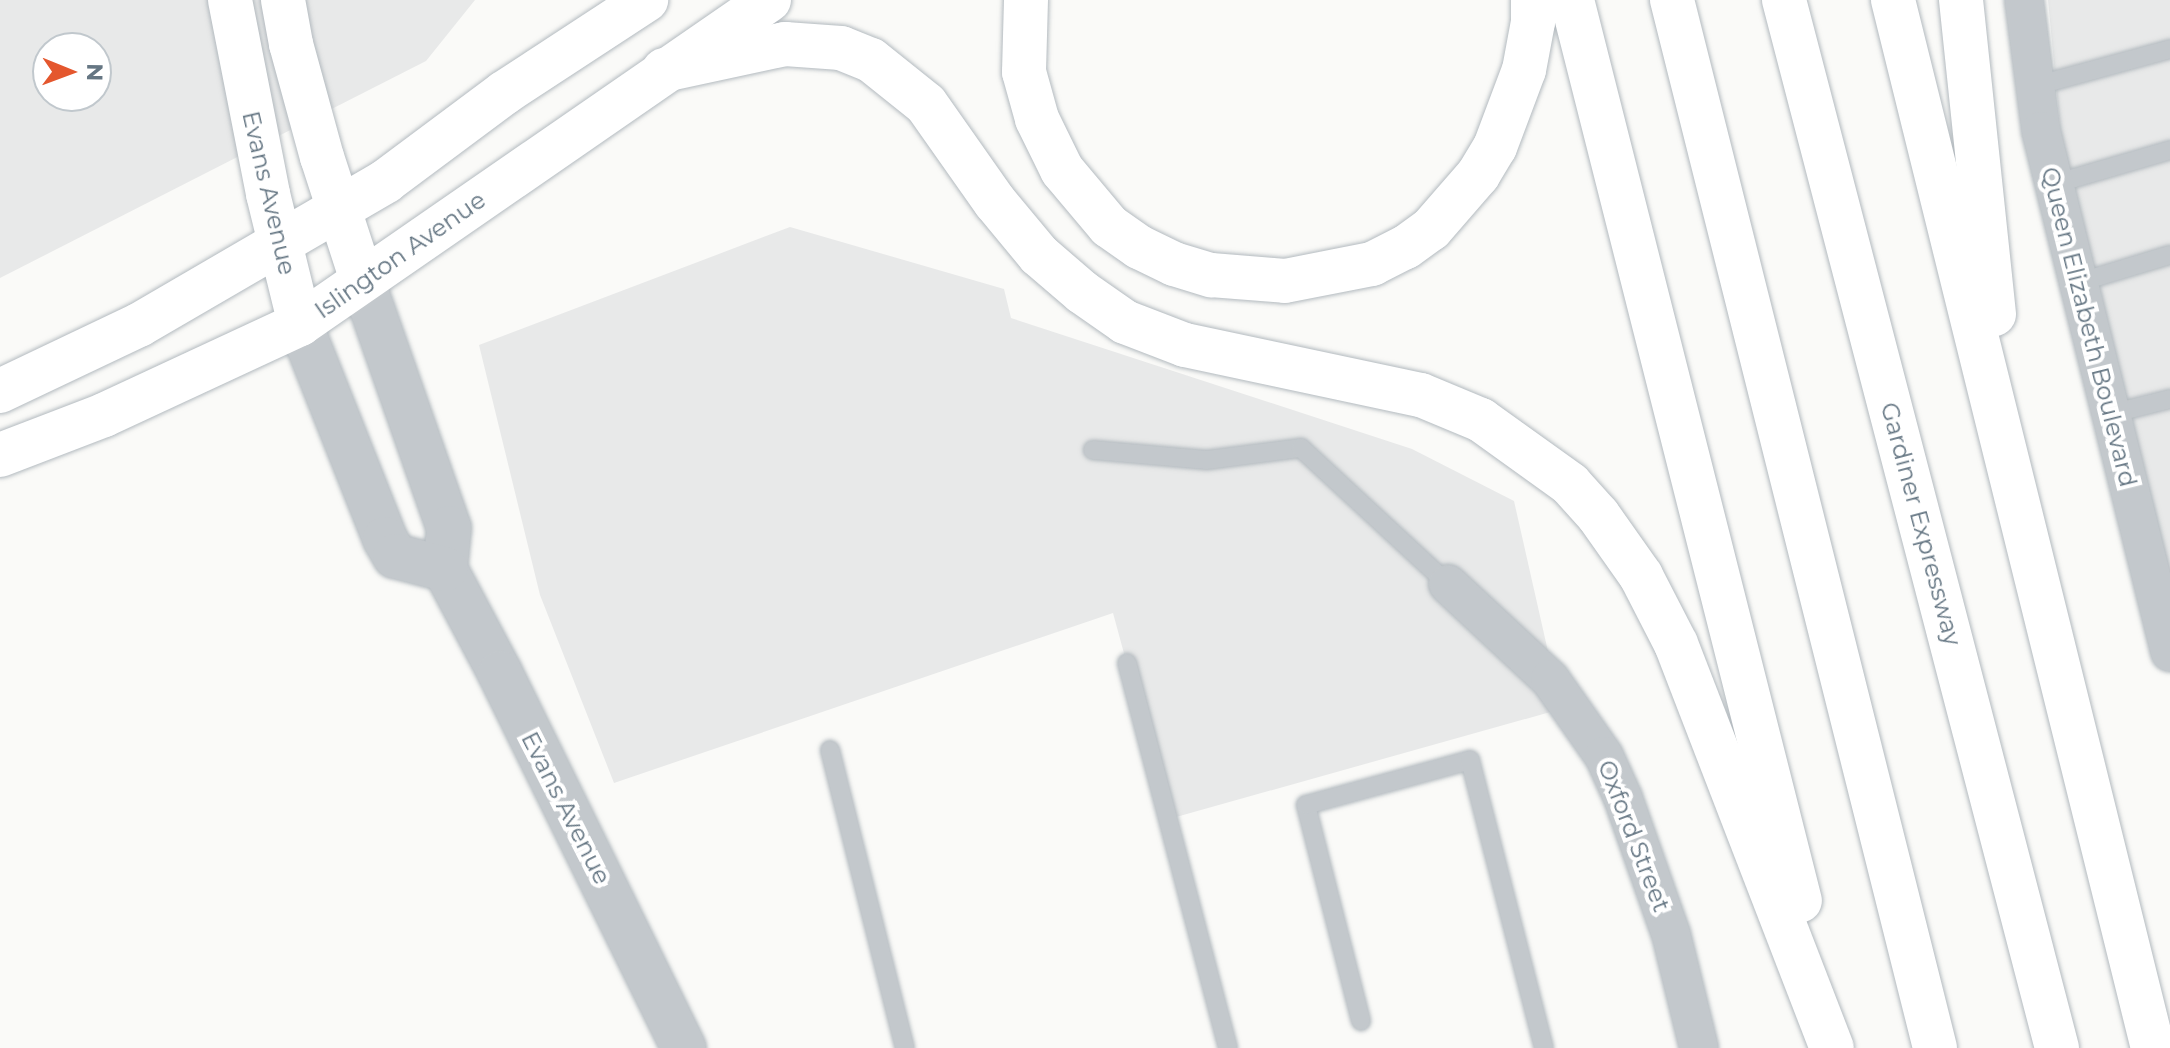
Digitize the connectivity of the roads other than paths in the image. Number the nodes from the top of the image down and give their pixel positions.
1 (230, 0) edge
2 (283, 0) edge
3 (646, 0) edge
4 (769, 0) edge
5 (1026, 0) edge
6 (1533, 0) edge
7 (1572, 0) edge
8 (1672, 0) edge
9 (1784, 0) edge
10 (1893, 0) edge
11 (1961, 0) edge
12 (2024, 0) edge
13 (2170, 49) edge
14 (664, 70) junction
15 (2035, 86) junction
16 (2170, 150) edge
17 (2054, 184) junction
18 (338, 209) junction
19 (280, 245) junction
20 (2170, 255) edge
21 (362, 280) junction
22 (2077, 283) junction
23 (300, 324) junction
24 (0, 391) edge
25 (2170, 399) edge
26 (2110, 414) junction
27 (1093, 450) dead end
28 (0, 455) edge
29 (2010, 472) junction
30 (445, 569) junction
31 (1448, 584) joint
32 (2170, 652) edge
33 (1127, 663) dead end
34 (830, 750) dead end
35 (1361, 1021) dead end
36 (684, 1048) edge
37 (905, 1048) edge
38 (1228, 1048) edge
39 (1544, 1048) edge
40 (1699, 1048) edge
41 (1834, 1048) edge
42 (1935, 1048) edge
43 (2057, 1048) edge
44 (2153, 1048) edge

1 - 19 main road, Evans Avenue
2 - 18 main road
3 - 18 main road
4 - 14 main road, Islington Avenue
5 - 6 main road
7 - 41 main road
8 - 42 main road
9 - 43 main road, Gardiner Expressway
10 - 29 main road
11 - 29 main road
12 - 15 street, Queen Elizabeth Boulevard
13 - 15 lane
14 - 21 main road, Islington Avenue
14 - 41 main road
15 - 17 street, Queen Elizabeth Boulevard
16 - 17 lane
17 - 22 street, Queen Elizabeth Boulevard
18 - 19 main road
18 - 21 main road
19 - 23 main road, Evans Avenue
19 - 24 main road
20 - 22 lane
21 - 23 main road, Islington Avenue
21 - 30 street
22 - 26 street, Queen Elizabeth Boulevard
23 - 28 main road, Islington Avenue
23 - 30 street, Evans Avenue
25 - 26 lane
26 - 32 street, Queen Elizabeth Boulevard
27 - 31 lane
29 - 44 main road
30 - 36 street, Evans Avenue
31 - 40 street, Oxford Street
33 - 38 lane
34 - 37 lane
35 - 39 lane

